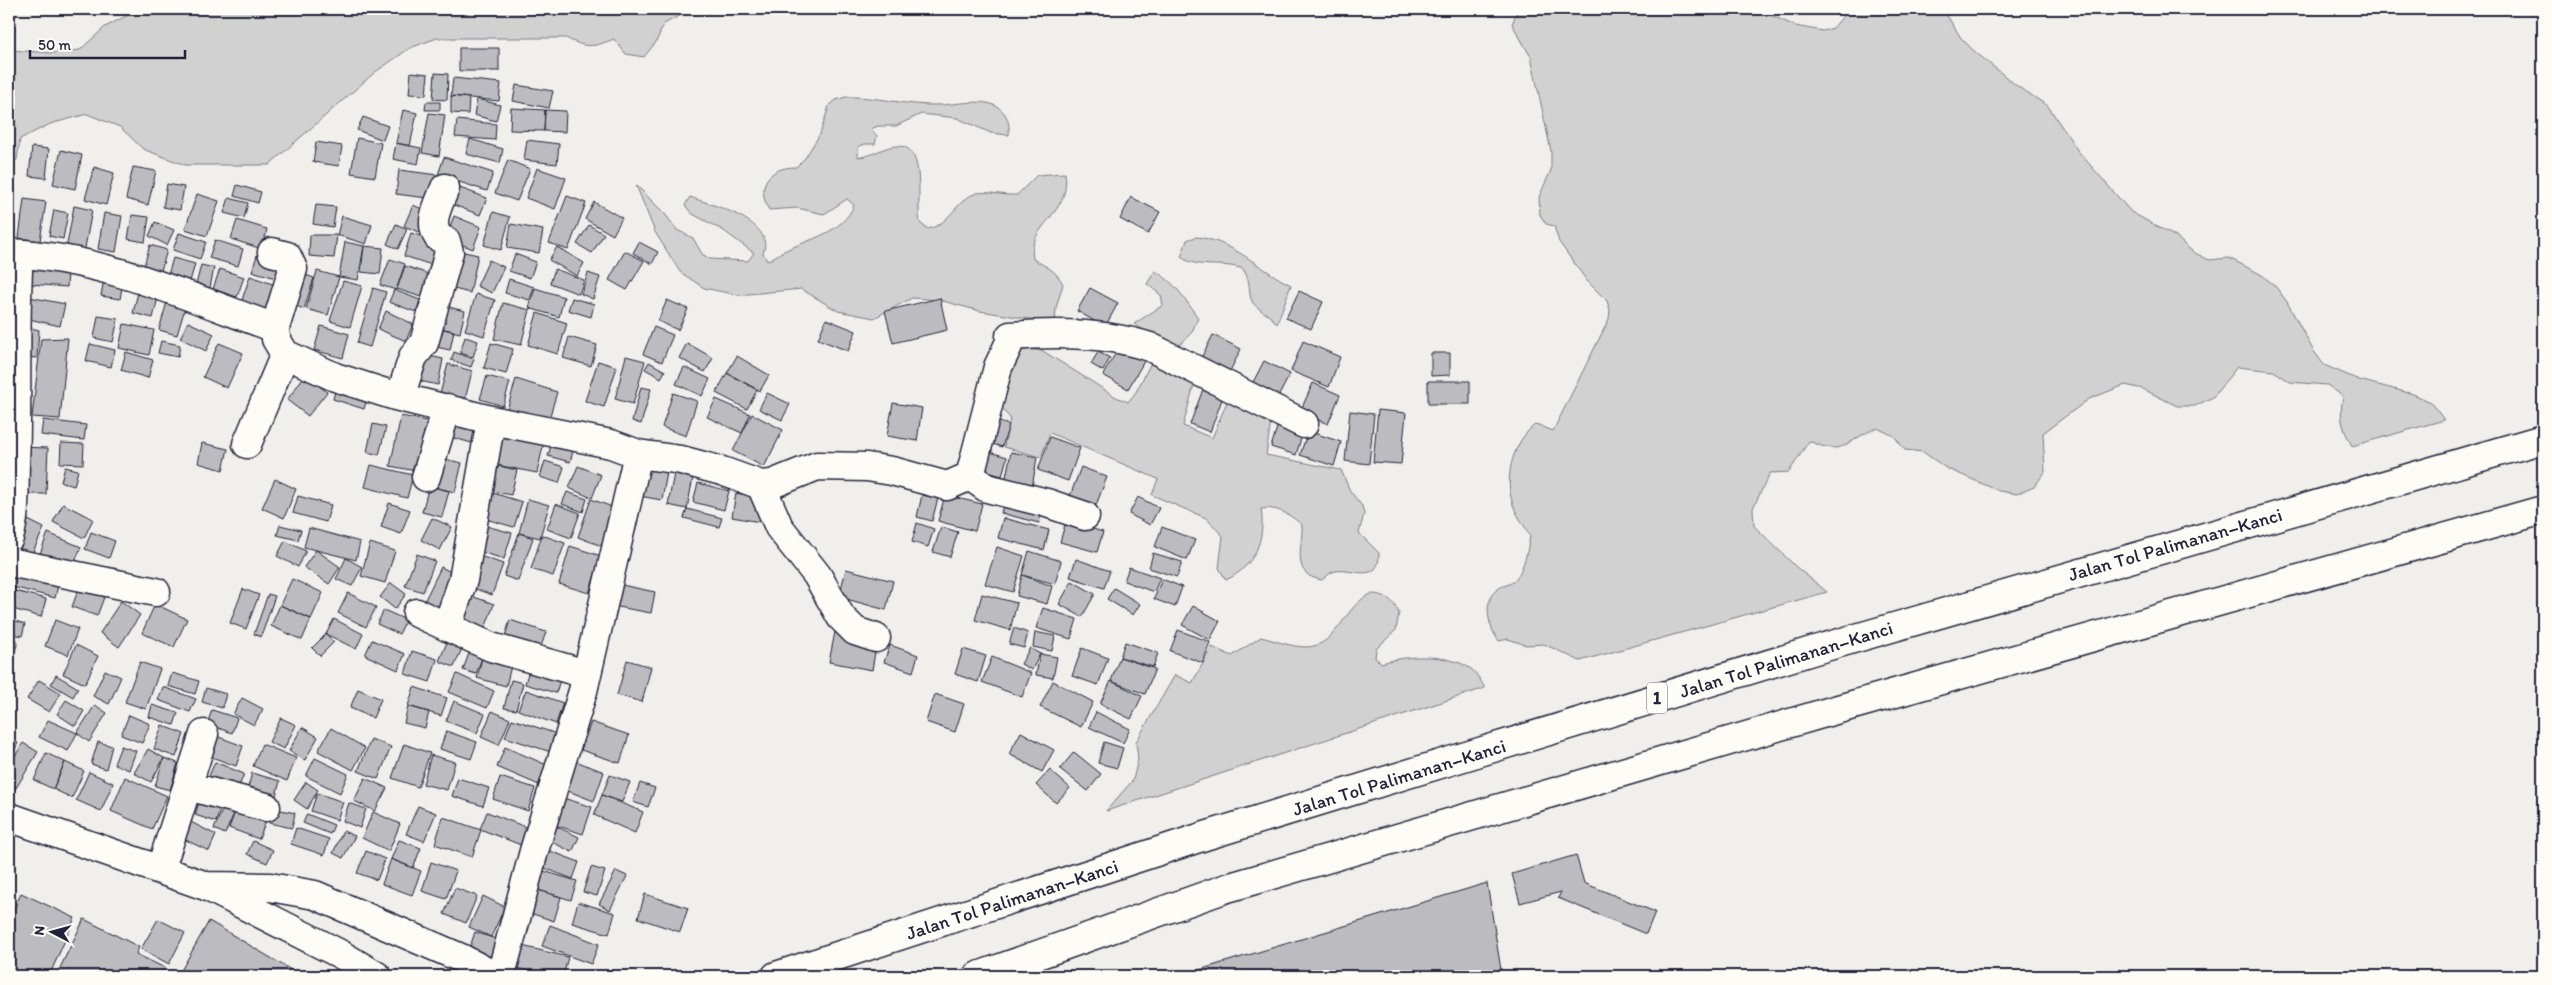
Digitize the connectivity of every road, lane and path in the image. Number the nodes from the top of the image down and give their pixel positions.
1 (444, 188) dead end
2 (272, 252) dead end
3 (14, 254) edge
4 (275, 328) junction
5 (285, 354) junction
6 (400, 397) junction
7 (447, 408) junction
8 (491, 420) junction
9 (1304, 424) dead end
10 (2543, 439) edge
11 (247, 444) dead end
12 (638, 454) junction
13 (970, 476) junction
14 (12, 477) edge
15 (426, 477) dead end
16 (761, 485) junction
17 (2543, 510) edge
18 (1085, 516) dead end
19 (9, 538) edge
20 (9, 562) edge
21 (156, 592) dead end
22 (417, 613) dead end
23 (447, 627) junction
24 (876, 638) dead end
25 (586, 674) junction
26 (204, 734) dead end
27 (188, 786) junction
28 (266, 807) dead end
29 (9, 816) edge
30 (161, 868) junction
31 (206, 886) junction
32 (377, 976) edge
33 (776, 976) edge
34 (978, 976) edge

1 - 6 main road
2 - 4 main road
3 - 4 main road
3 - 14 main road
4 - 5 main road
5 - 6 main road
5 - 11 main road
6 - 7 main road
7 - 8 main road
7 - 15 main road
8 - 12 main road
8 - 23 main road
9 - 13 main road
10 - 33 main road, Jalan Tol Palimanan–Kanci / 1
12 - 16 main road
12 - 25 main road
13 - 16 main road
13 - 18 main road
14 - 19 main road
16 - 24 main road
17 - 34 main road
20 - 21 main road
22 - 23 main road
23 - 25 main road
25 - 31 main road
26 - 27 main road
27 - 28 main road
27 - 30 main road
29 - 30 main road
30 - 31 main road
31 - 32 main road

